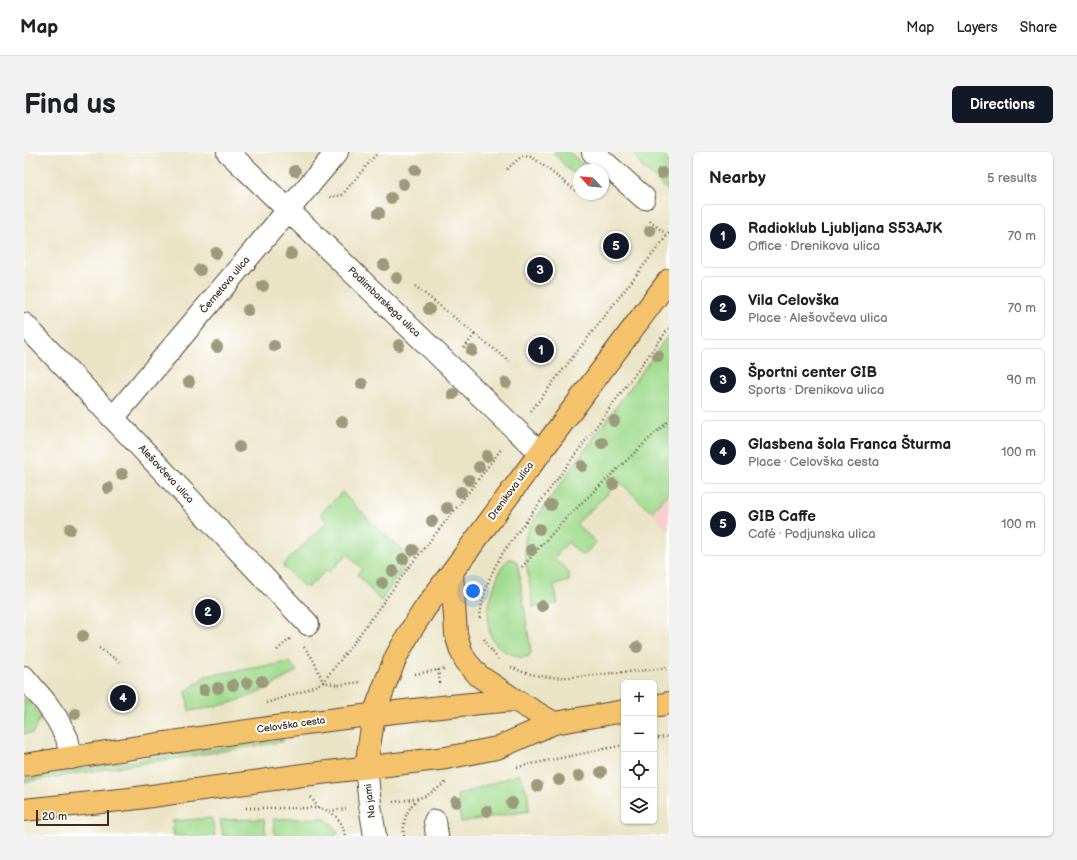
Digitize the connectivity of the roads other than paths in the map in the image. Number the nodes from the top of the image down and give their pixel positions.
1 (228, 152) edge
2 (337, 152) edge
3 (593, 152) edge
4 (644, 198) dead end
5 (289, 210) junction
6 (669, 280) edge
7 (24, 324) edge
8 (113, 418) junction
9 (540, 453) junction
10 (452, 572) junction
11 (308, 624) road end
12 (24, 677) edge
13 (515, 700) junction
14 (669, 703) edge
15 (657, 705) edge
16 (621, 712) edge
17 (374, 714) junction
18 (554, 723) junction
19 (71, 758) junction
20 (24, 765) edge
21 (366, 767) junction
22 (24, 810) edge
23 (375, 836) edge

1 - 5 street, Podlimbarskega ulica
2 - 5 street, Černetova ulica
3 - 4 street
5 - 8 street, Černetova ulica
5 - 9 street, Podlimbarskega ulica
6 - 9 main road, Drenikova ulica
7 - 8 street, Alešovčeva ulica
8 - 11 street, Alešovčeva ulica
9 - 10 main road, Drenikova ulica
10 - 13 main road
10 - 17 main road, Drenikova ulica
12 - 19 street
13 - 17 main road, Celovška cesta
13 - 18 main road
14 - 15 main road
16 - 18 main road
17 - 19 main road, Celovška cesta
17 - 21 main road, Drenikova ulica
18 - 21 main road
19 - 20 main road, Celovška cesta
21 - 22 main road
21 - 23 street, Na jami

